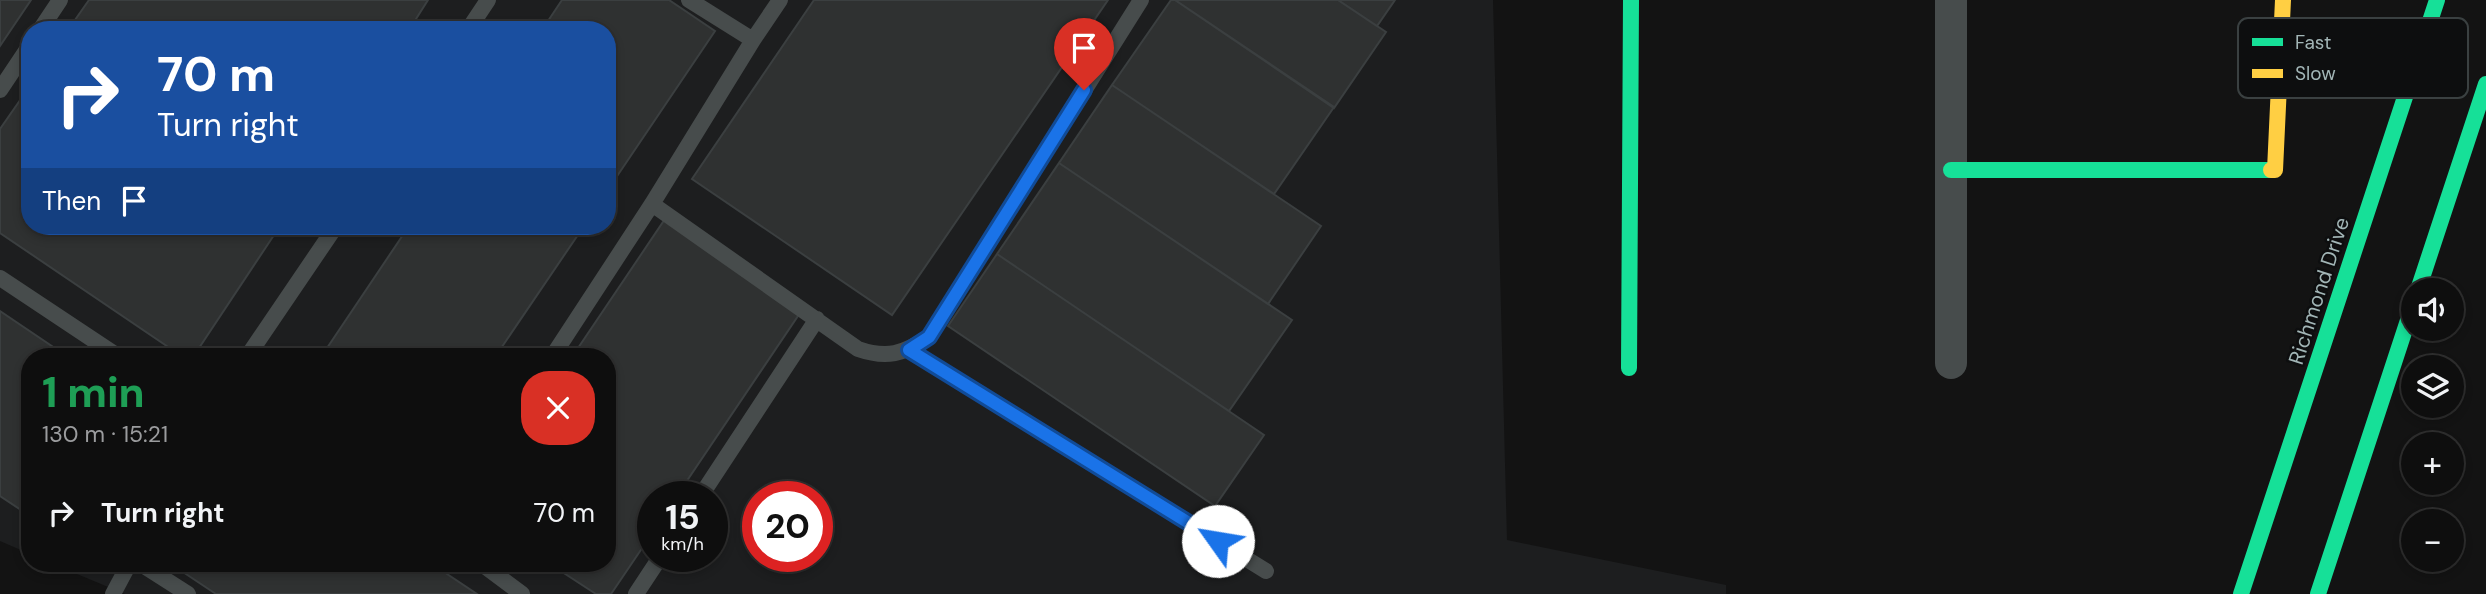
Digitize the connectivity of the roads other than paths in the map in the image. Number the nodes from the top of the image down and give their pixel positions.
1 (60, 0) edge
2 (488, 0) edge
3 (689, 0) edge
4 (780, 0) edge
5 (1141, 0) edge
6 (1631, 0) edge
7 (1951, 0) edge
8 (2283, 0) edge
9 (2437, 0) edge
10 (2282, 18) edge
11 (2431, 18) edge
12 (46, 21) edge
13 (474, 21) edge
14 (753, 40) junction
15 (21, 58) edge
16 (2486, 83) edge
17 (0, 90) edge
18 (2278, 98) edge
19 (2405, 98) edge
20 (1951, 170) junction
21 (652, 204) junction
22 (330, 235) edge
23 (0, 278) edge
24 (2422, 278) edge
25 (817, 319) junction
26 (2401, 341) edge
27 (105, 348) edge
28 (253, 348) edge
29 (558, 348) edge
30 (909, 350) junction
31 (1951, 363) dead end
32 (1629, 368) dead end
33 (711, 481) edge
34 (1266, 571) dead end
35 (125, 572) edge
36 (154, 572) edge
37 (493, 572) edge
38 (650, 572) edge
39 (113, 594) edge
40 (188, 594) edge
41 (522, 594) edge
42 (636, 594) edge
43 (2241, 594) edge
44 (2318, 594) edge

1 - 12 lane
2 - 13 lane
3 - 14 lane
4 - 14 lane
5 - 30 lane
6 - 32 main road
7 - 20 street
8 - 10 main road
9 - 11 main road, Richmond Drive
14 - 21 lane
15 - 17 lane
16 - 24 main road
18 - 20 main road
19 - 43 main road, Richmond Drive
20 - 31 street
21 - 25 lane
21 - 29 lane
22 - 28 lane
23 - 27 lane
25 - 30 lane
25 - 33 lane
26 - 44 main road
30 - 34 lane
35 - 39 lane
36 - 40 lane
37 - 41 lane
38 - 42 lane

